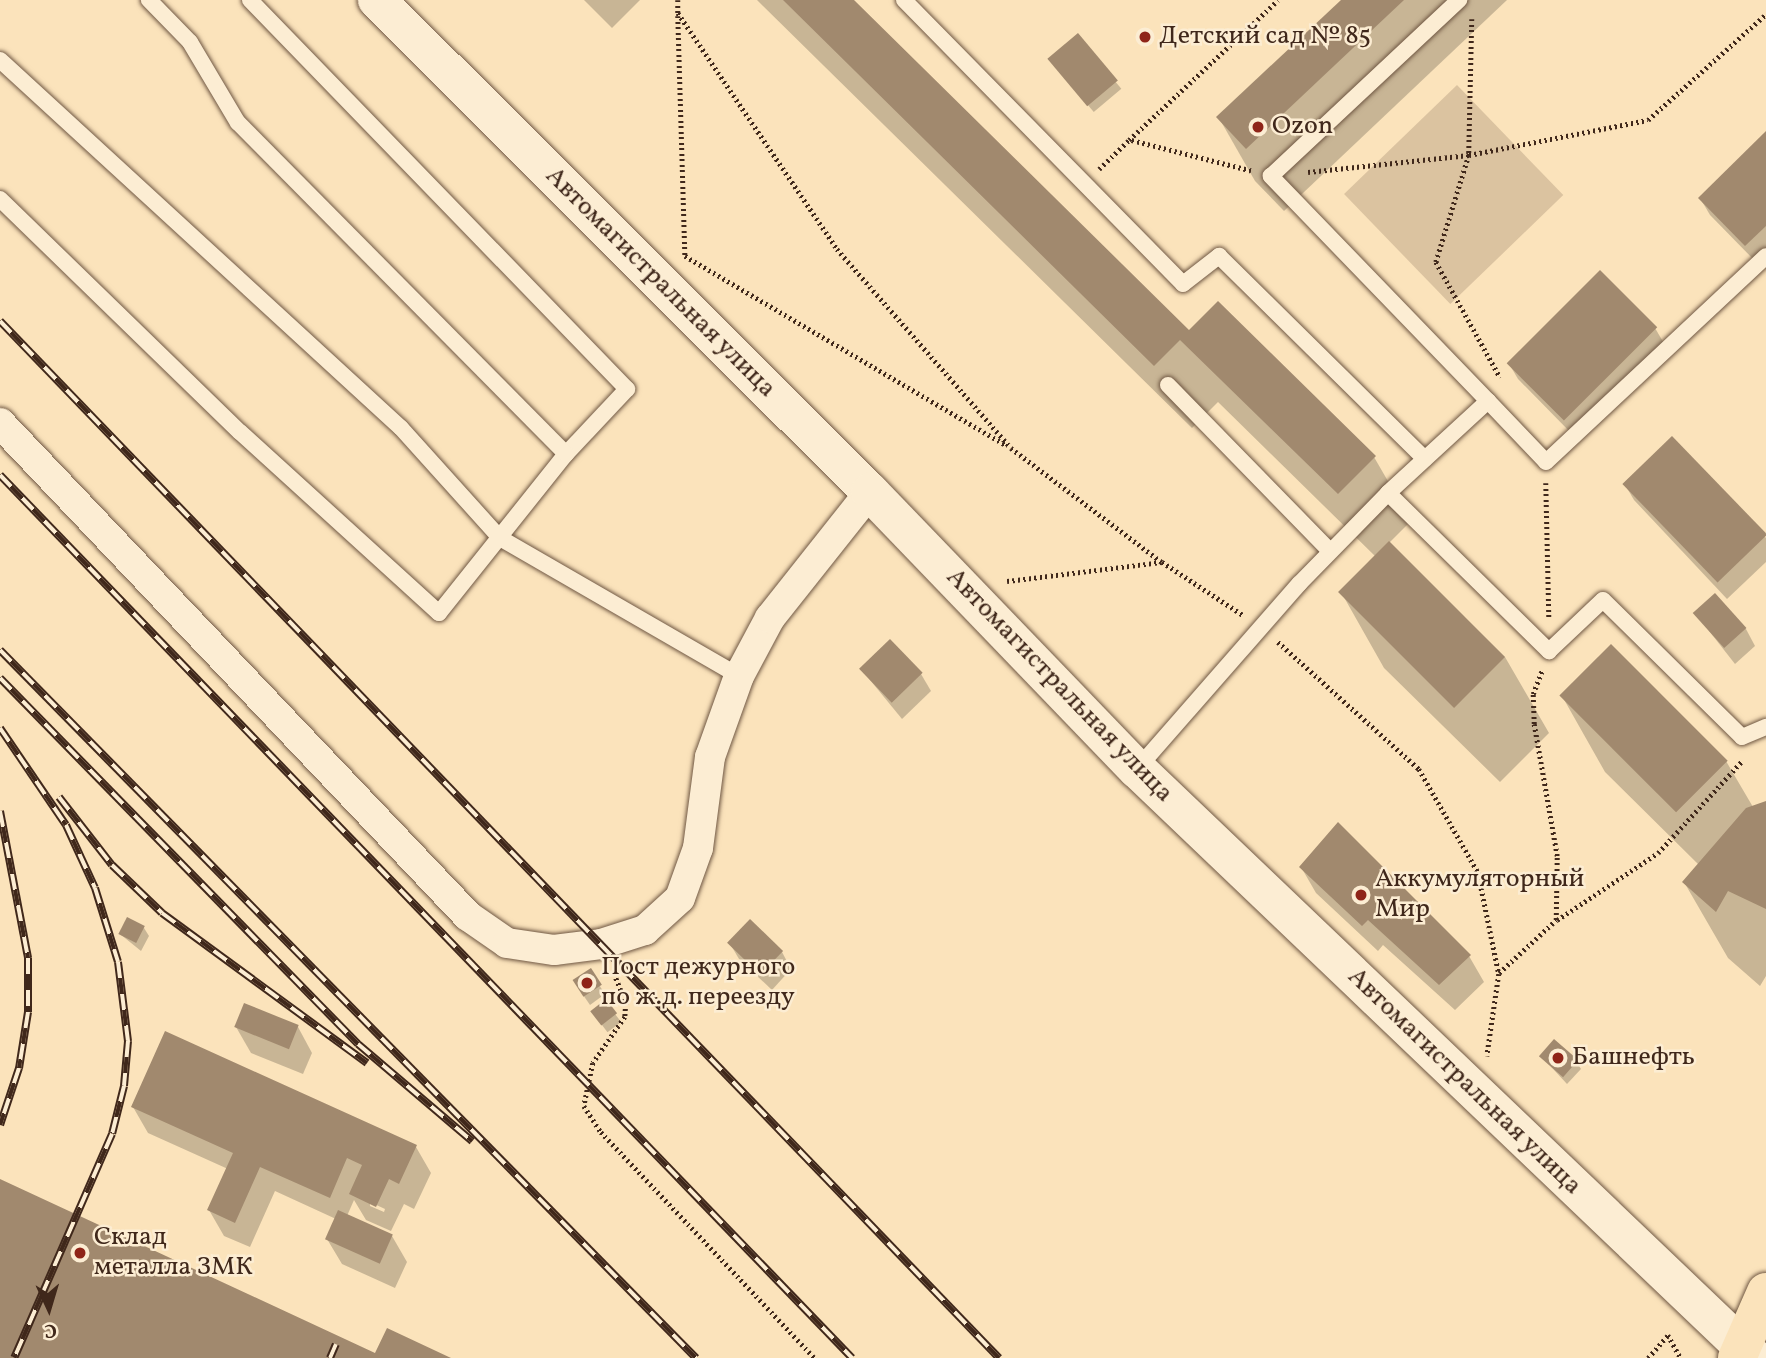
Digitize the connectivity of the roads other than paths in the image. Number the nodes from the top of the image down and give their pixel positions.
1 (149, 0) edge
2 (250, 0) edge
3 (377, 0) edge
4 (904, 0) edge
5 (1460, 0) edge
6 (0, 60) edge
7 (0, 199) edge
8 (1766, 256) edge
9 (1168, 385) dead end
10 (1488, 401) junction
11 (0, 423) edge
12 (566, 454) junction
13 (1425, 459) junction
14 (870, 492) junction
15 (1388, 494) junction
16 (499, 538) junction
17 (1330, 551) junction
18 (739, 676) junction
19 (1766, 727) edge
20 (1137, 769) junction
21 (1766, 1292) edge
22 (1744, 1354) edge

1 - 12 lane
2 - 12 lane
3 - 14 main road, Автомагистральная улица
4 - 13 lane
5 - 10 lane
6 - 16 lane
7 - 16 lane
8 - 10 lane
9 - 17 lane
10 - 13 lane
11 - 18 street
12 - 16 lane
13 - 15 lane
14 - 18 street
14 - 20 main road, Автомагистральная улица
15 - 17 lane
15 - 19 lane
16 - 18 lane
17 - 20 lane
20 - 22 main road, Автомагистральная улица
21 - 22 main road

